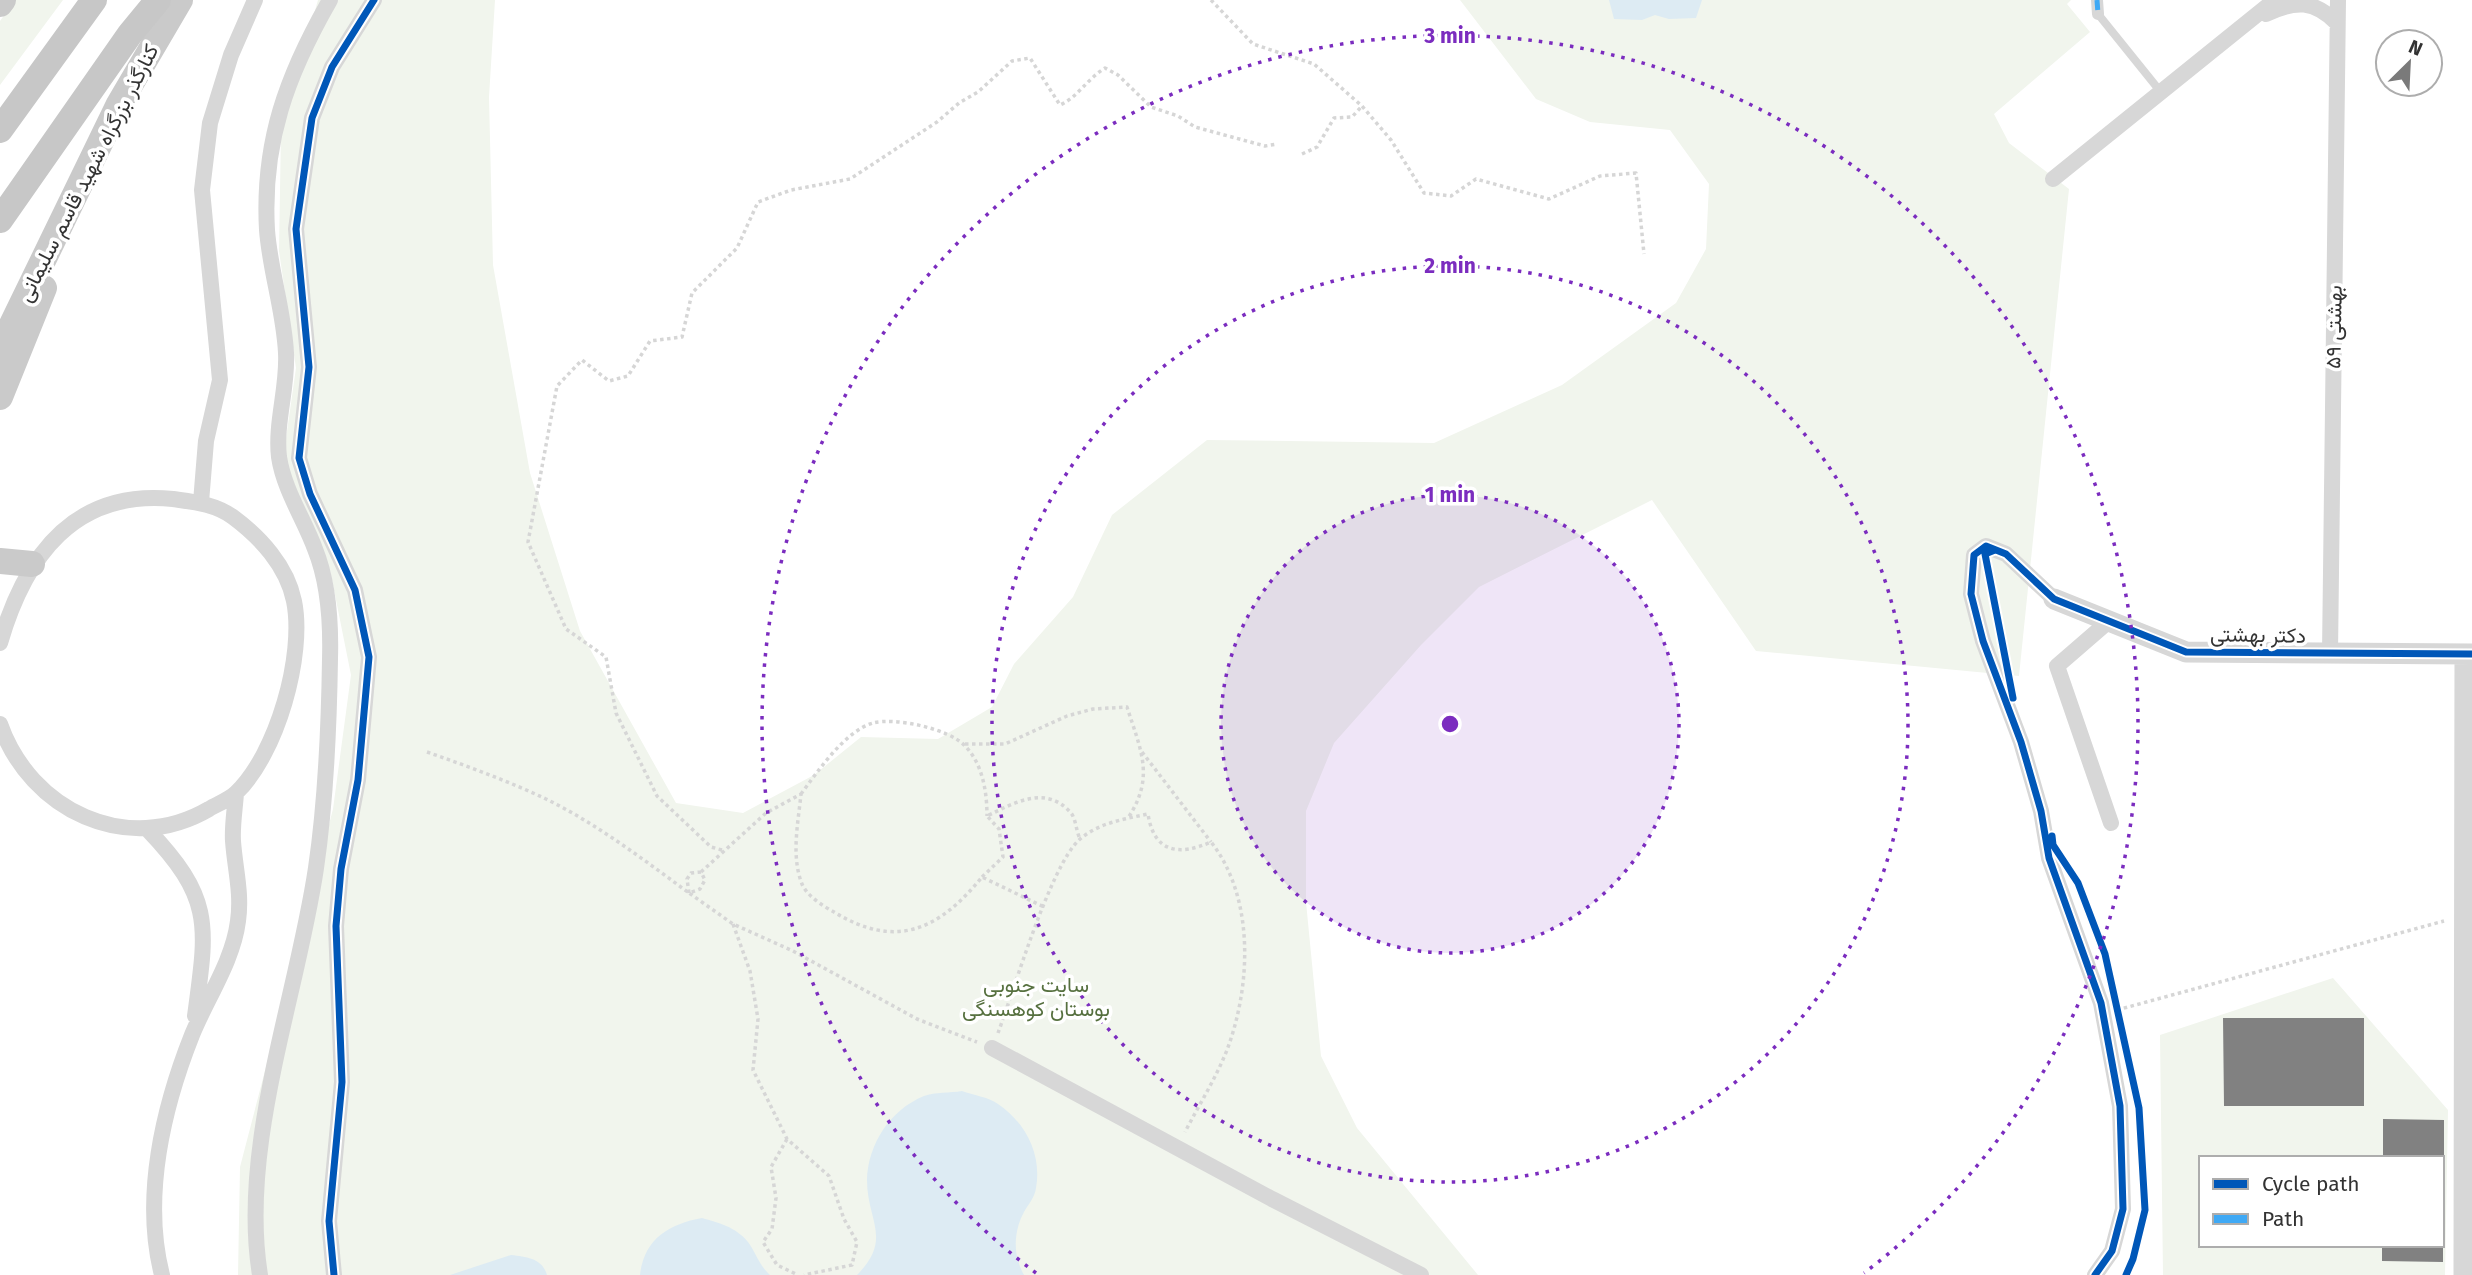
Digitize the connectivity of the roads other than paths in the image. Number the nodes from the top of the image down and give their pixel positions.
1 (94, 0) edge
2 (158, 0) edge
3 (180, 0) edge
4 (255, 0) edge
5 (330, 0) edge
6 (374, 0) edge
7 (2097, 0) edge
8 (2275, 0) edge
9 (2338, 0) edge
10 (2098, 15) joint
11 (2337, 23) junction
12 (2236, 30) junction
13 (2160, 91) junction
14 (0, 130) edge
15 (2053, 179) dead end
16 (80, 181) junction
17 (0, 220) edge
18 (0, 349) edge
19 (0, 397) edge
20 (201, 502) junction
21 (0, 561) edge
22 (32, 564) junction
23 (2054, 599) joint
24 (2109, 621) junction
25 (0, 643) edge
26 (2330, 654) junction
27 (2469, 654) edge
28 (0, 724) edge
29 (236, 793) junction
30 (2111, 823) dead end
31 (148, 830) junction
32 (192, 1035) junction
33 (992, 1048) road end
34 (162, 1275) edge
35 (260, 1275) edge
36 (334, 1275) edge
37 (1422, 1275) edge
38 (2095, 1275) edge
39 (2464, 1275) edge

1 - 14 highway
2 - 17 highway
3 - 16 main road, کنارگذر بزرگراه شهید قاسم سلیمانی
4 - 20 street
5 - 35 street
6 - 36 street
7 - 10 street
8 - 12 street
9 - 11 street, بهشتی ۵۹
10 - 13 lane
11 - 12 street
11 - 26 street, بهشتی ۵۹
12 - 13 street
13 - 15 street
16 - 18 main road, کنارگذر بزرگراه شهید قاسم سلیمانی
16 - 19 main road
20 - 22 street
20 - 29 street
21 - 22 main road
22 - 25 street
23 - 24 street, دکتر بهشتی
23 - 38 street
24 - 26 street, دکتر بهشتی
24 - 30 street
26 - 27 street, دکتر بهشتی
27 - 39 street
28 - 31 street
29 - 31 street
29 - 32 street
31 - 32 street
32 - 34 street
33 - 37 street

